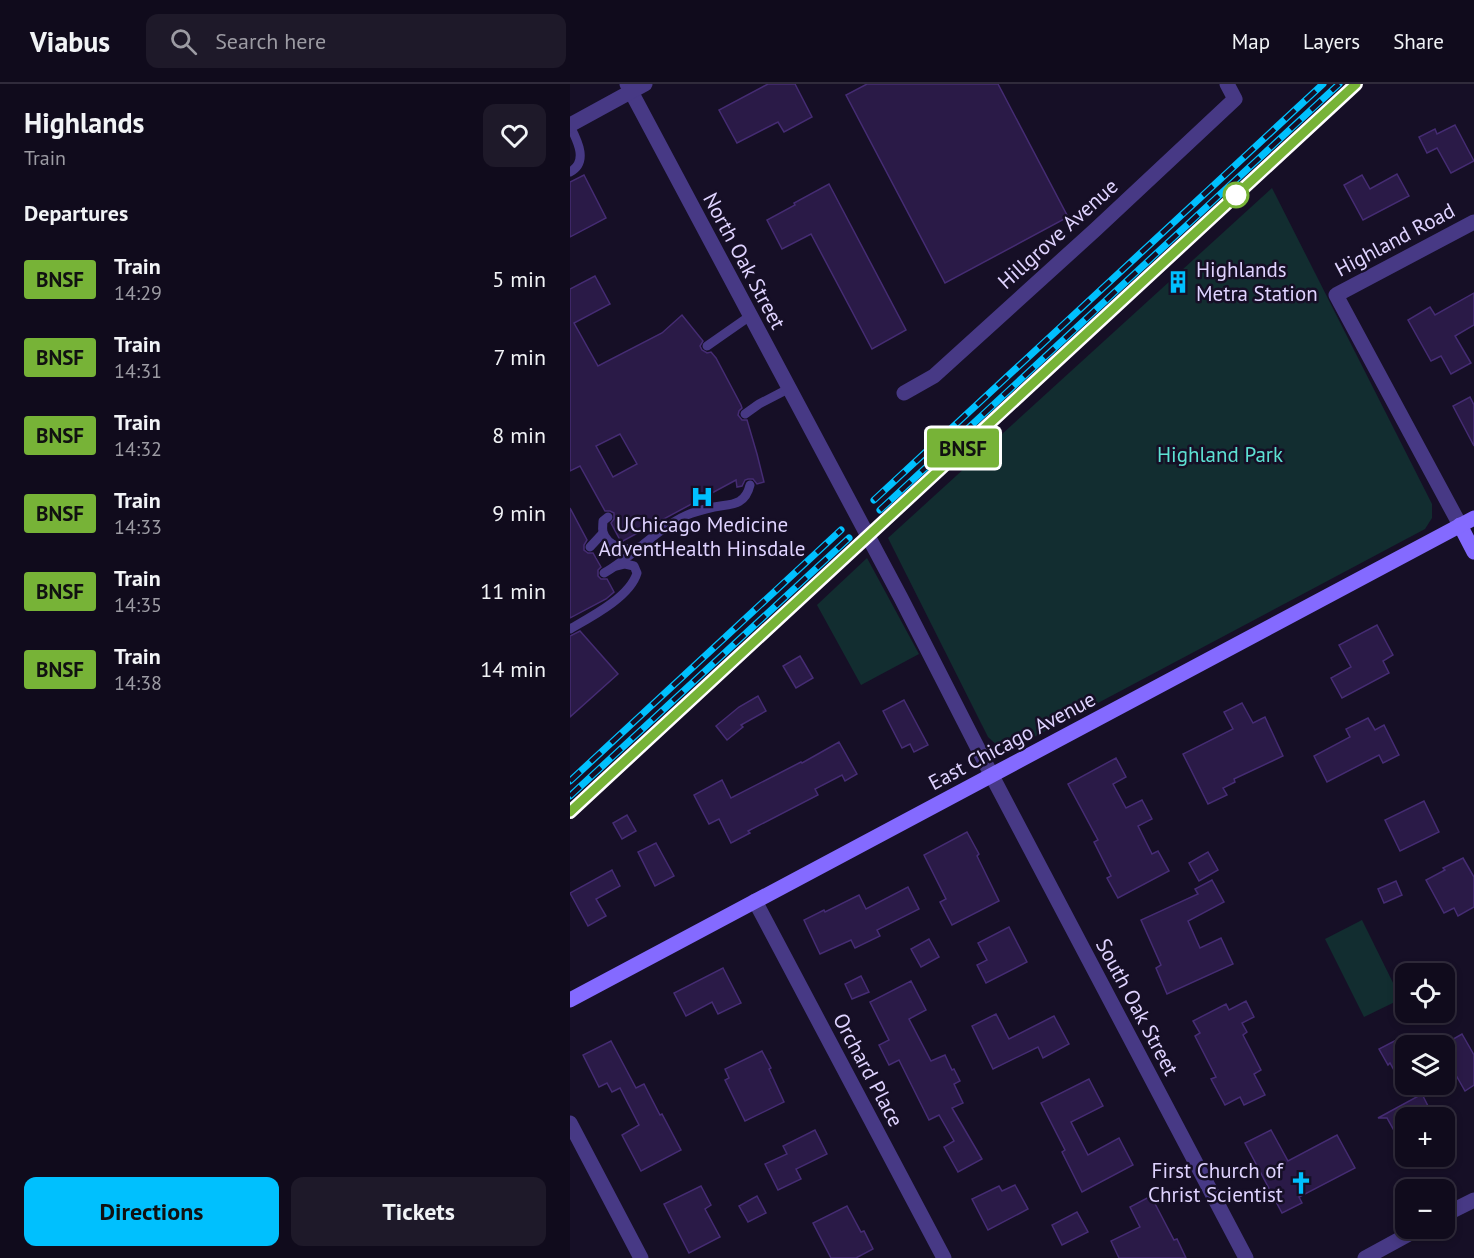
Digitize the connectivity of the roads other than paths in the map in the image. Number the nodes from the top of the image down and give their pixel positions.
1 (645, 84) edge
2 (1227, 84) edge
3 (629, 88) edge
4 (570, 126) edge
5 (570, 172) edge
6 (1474, 222) edge
7 (750, 316) junction
8 (707, 346) dead end
9 (788, 388) junction
10 (904, 393) dead end
11 (745, 414) dead end
12 (750, 485) dead end
13 (608, 517) dead end
14 (1467, 522) edge
15 (603, 533) junction
16 (641, 546) junction
17 (590, 547) dead end
18 (1474, 552) edge
19 (615, 567) junction
20 (604, 573) dead end
21 (570, 629) edge
22 (992, 776) junction
23 (755, 902) junction
24 (570, 1000) edge
25 (570, 1123) edge
26 (1474, 1200) edge
27 (1455, 1210) edge
28 (1400, 1239) edge
29 (642, 1258) edge
30 (944, 1258) edge
31 (1246, 1258) edge
32 (1365, 1258) edge

1 - 3 street
2 - 10 street, Hillgrove Avenue
3 - 4 street
3 - 7 street, North Oak Street
4 - 5 lane
6 - 14 street, Highland Road
7 - 8 lane
7 - 9 street, North Oak Street
9 - 11 lane
9 - 22 street, North Oak Street
12 - 16 lane
13 - 15 lane
14 - 18 main road
14 - 22 main road, East Chicago Avenue
15 - 16 lane
15 - 17 lane
16 - 19 lane
19 - 20 lane
19 - 21 lane
22 - 23 main road, East Chicago Avenue
22 - 31 street, South Oak Street
23 - 24 main road, East Chicago Avenue
23 - 30 street, Orchard Place
25 - 29 street
26 - 27 street
28 - 32 street

